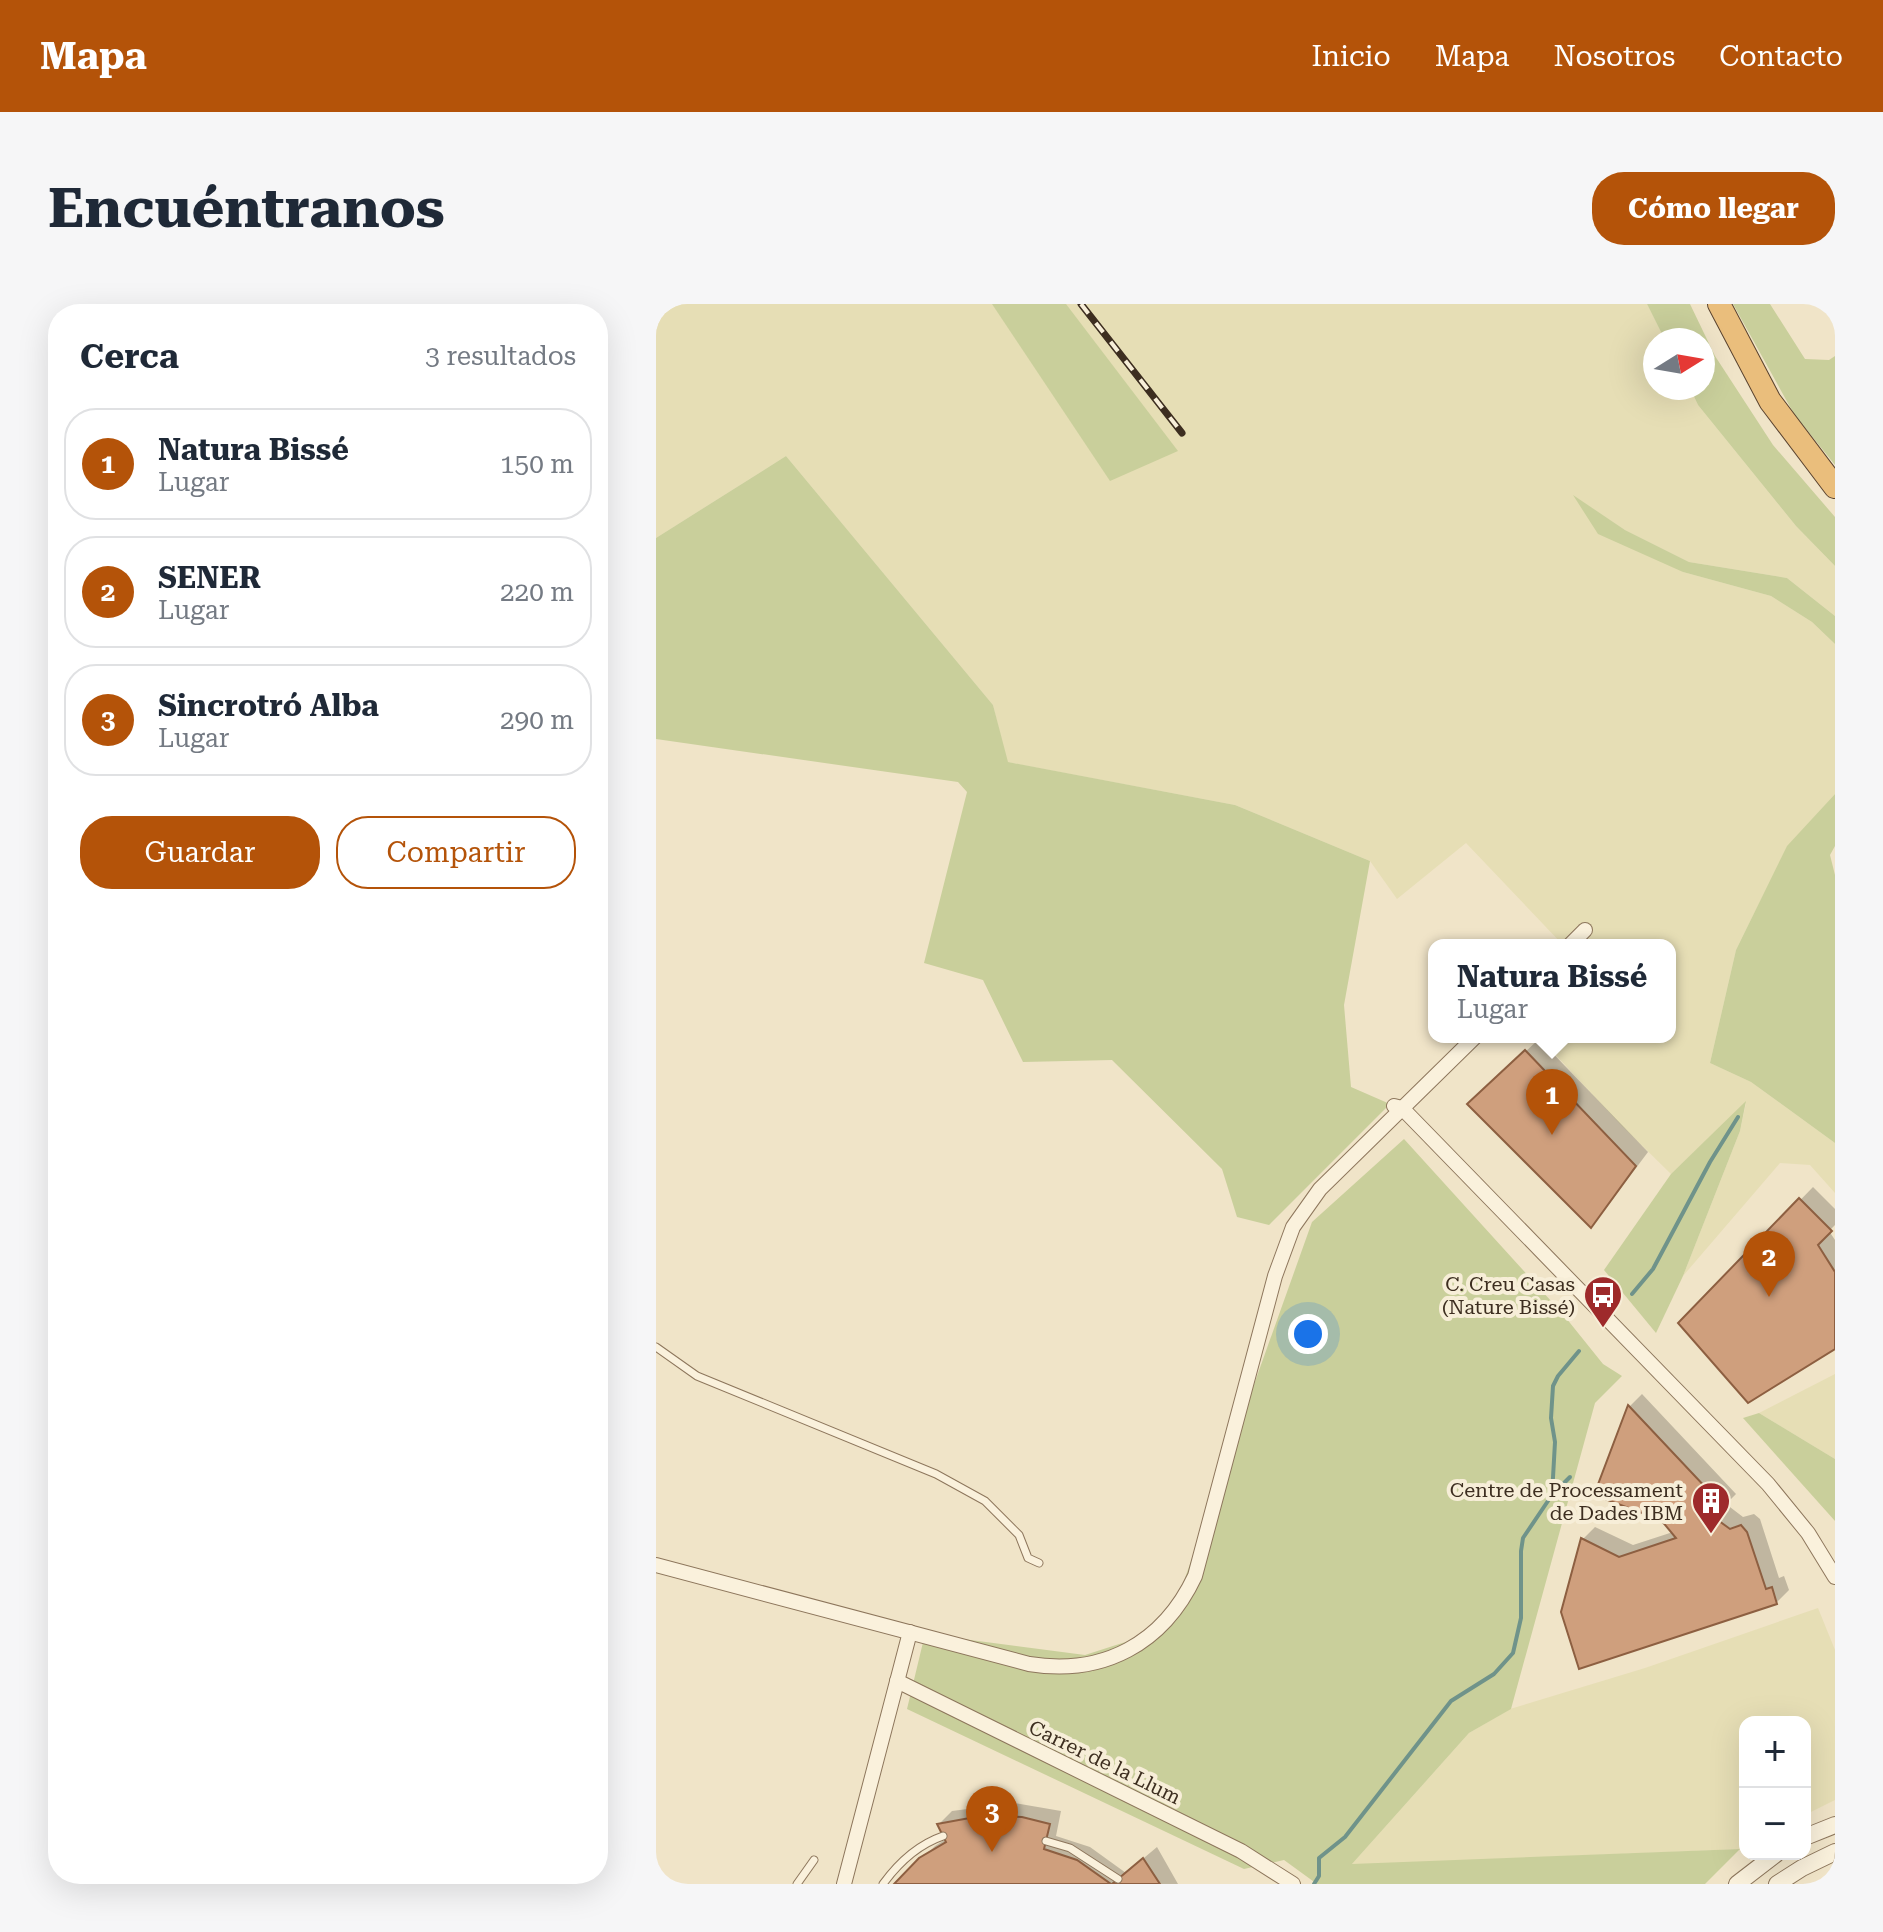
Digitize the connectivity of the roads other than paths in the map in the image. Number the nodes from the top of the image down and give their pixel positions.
1 (1719, 306) edge
2 (1835, 487) edge
3 (1585, 930) dead end
4 (1576, 939) edge
5 (1468, 1043) edge
6 (1398, 1107) junction
7 (656, 1347) edge
8 (1039, 1563) dead end
9 (656, 1565) edge
10 (1835, 1577) edge
11 (910, 1632) junction
12 (897, 1681) junction
13 (1835, 1825) edge
14 (1811, 1835) edge
15 (943, 1836) dead end
16 (1046, 1841) dead end
17 (1835, 1852) edge
18 (814, 1860) dead end
19 (1768, 1860) edge
20 (1118, 1879) dead end
21 (797, 1884) edge
22 (844, 1884) edge
23 (883, 1884) edge
24 (1293, 1884) edge
25 (1737, 1884) edge
26 (1777, 1884) edge

1 - 2 highway
3 - 4 street
5 - 6 street
6 - 10 street
6 - 11 street
7 - 8 lane
9 - 11 street
11 - 12 street
12 - 22 street
12 - 24 street, Carrer de la Llum
13 - 14 street
15 - 23 lane
16 - 20 lane
17 - 26 street
18 - 21 lane
19 - 25 street

